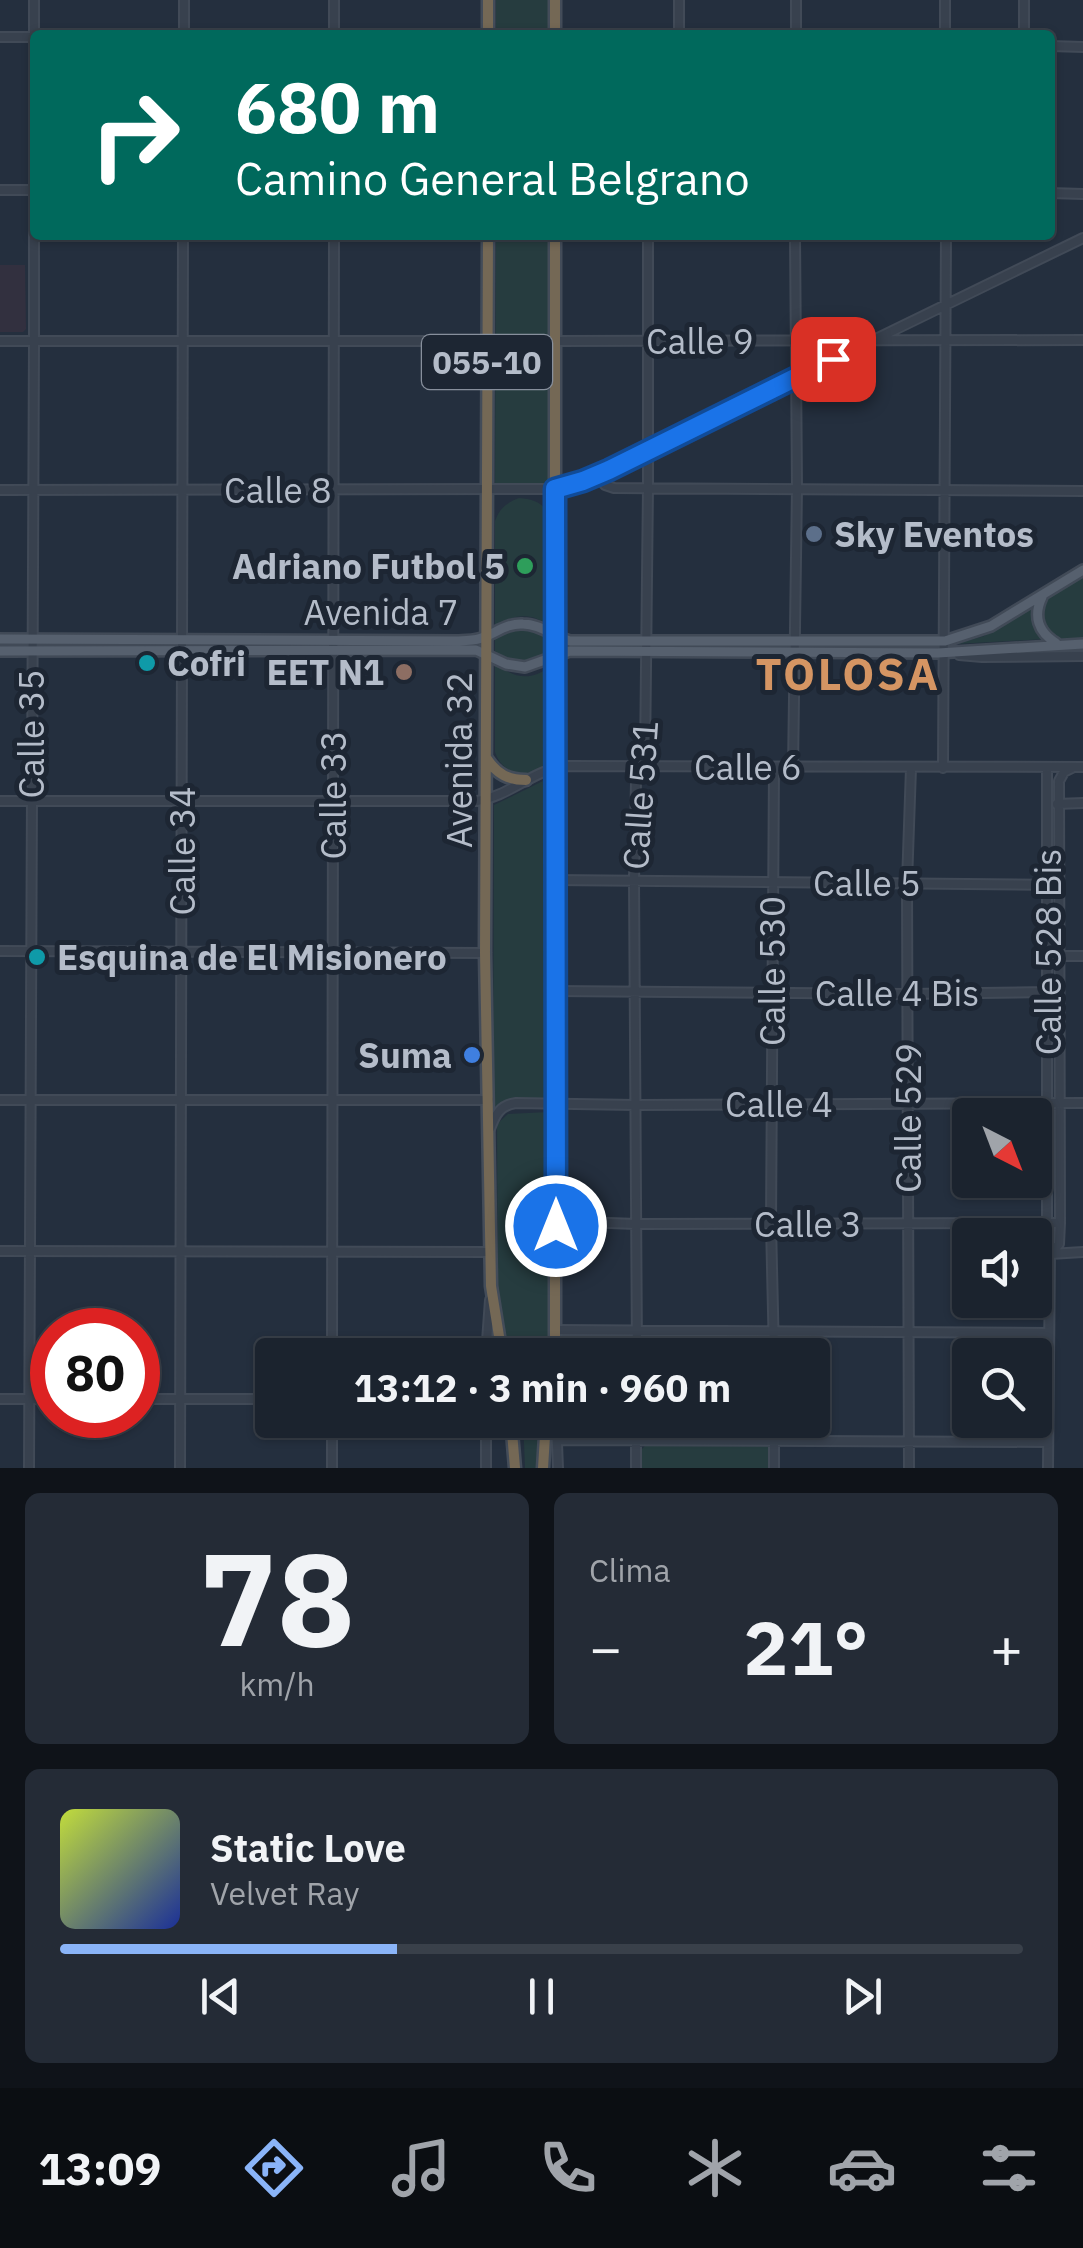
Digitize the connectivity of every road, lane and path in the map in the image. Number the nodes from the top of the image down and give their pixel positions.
1 (34, 0) edge
2 (184, 0) edge
3 (334, 0) edge
4 (488, 0) edge
5 (555, 0) edge
6 (680, 0) edge
7 (796, 0) edge
8 (945, 0) edge
9 (1024, 0) edge
10 (34, 30) edge
11 (184, 30) edge
12 (334, 30) edge
13 (488, 30) edge
14 (556, 30) edge
15 (679, 30) edge
16 (796, 30) edge
17 (945, 30) edge
18 (1024, 30) edge
19 (0, 37) edge
20 (30, 38) edge
21 (1055, 46) edge
22 (1083, 47) edge
23 (0, 190) edge
24 (30, 190) edge
25 (1055, 193) edge
26 (1083, 194) edge
27 (1083, 238) edge
28 (34, 240) edge
29 (183, 240) edge
30 (334, 240) edge
31 (488, 240) edge
32 (556, 240) edge
33 (648, 240) edge
34 (795, 240) edge
35 (946, 240) edge
36 (947, 303) junction
37 (1083, 340) edge
38 (0, 341) edge
39 (183, 341) junction
40 (334, 341) junction
41 (487, 341) junction
42 (556, 341) junction
43 (647, 341) junction
44 (34, 342) junction
45 (796, 342) junction
46 (868, 342) junction
47 (946, 342) junction
48 (797, 376) junction
49 (648, 450) junction
50 (597, 475) junction
51 (648, 487) junction
52 (798, 488) junction
53 (555, 489) junction
54 (0, 490) edge
55 (32, 490) junction
56 (182, 490) junction
57 (334, 490) junction
58 (487, 490) junction
59 (946, 490) junction
60 (1083, 490) edge
61 (1083, 570) edge
62 (1044, 595) junction
63 (486, 636) junction
64 (556, 637) junction
65 (182, 638) junction
66 (0, 639) edge
67 (32, 639) junction
68 (1059, 644) junction
69 (1083, 644) edge
70 (333, 645) junction
71 (945, 646) junction
72 (647, 647) junction
73 (795, 647) junction
74 (0, 650) edge
75 (32, 650) junction
76 (182, 650) junction
77 (486, 654) junction
78 (556, 654) junction
79 (1083, 656) edge
80 (486, 758) junction
81 (642, 766) junction
82 (556, 767) junction
83 (774, 768) junction
84 (793, 768) junction
85 (910, 768) junction
86 (944, 768) junction
87 (1078, 768) edge
88 (1047, 769) junction
89 (526, 780) junction
90 (333, 800) junction
91 (486, 800) junction
92 (0, 801) edge
93 (31, 801) junction
94 (182, 801) junction
95 (1083, 803) edge
96 (1048, 804) junction
97 (1059, 804) junction
98 (554, 880) junction
99 (634, 882) junction
100 (772, 882) junction
101 (906, 883) junction
102 (1048, 884) junction
103 (1059, 885) junction
104 (0, 951) edge
105 (30, 951) junction
106 (182, 952) junction
107 (332, 952) junction
108 (485, 953) junction
109 (1048, 956) junction
110 (1059, 956) junction
111 (1083, 956) edge
112 (1058, 988) junction
113 (555, 991) junction
114 (634, 992) junction
115 (1048, 992) junction
116 (772, 993) junction
117 (908, 994) junction
118 (1048, 1098) edge
119 (0, 1100) edge
120 (30, 1100) junction
121 (181, 1100) junction
122 (332, 1100) junction
123 (489, 1100) junction
124 (1083, 1102) edge
125 (772, 1103) junction
126 (555, 1104) junction
127 (907, 1104) junction
128 (952, 1104) edge
129 (1052, 1104) edge
130 (1058, 1104) junction
131 (635, 1105) junction
132 (490, 1129) junction
133 (556, 1221) junction
134 (1060, 1223) junction
135 (636, 1224) junction
136 (771, 1224) junction
137 (909, 1224) junction
138 (952, 1224) edge
139 (1052, 1224) edge
140 (181, 1251) junction
141 (332, 1251) junction
142 (0, 1252) edge
143 (30, 1252) junction
144 (490, 1252) junction
145 (1052, 1252) edge
146 (1083, 1252) edge
147 (1052, 1254) edge
148 (491, 1286) junction
149 (1049, 1318) edge
150 (556, 1330) junction
151 (637, 1331) junction
152 (774, 1331) junction
153 (908, 1333) junction
154 (1049, 1334) junction
155 (332, 1338) edge
156 (487, 1338) edge
157 (499, 1338) edge
158 (556, 1338) edge
159 (637, 1338) edge
160 (774, 1338) edge
161 (160, 1399) edge
162 (180, 1399) junction
163 (255, 1399) edge
164 (0, 1400) edge
165 (29, 1400) junction
166 (332, 1438) edge
167 (486, 1438) edge
168 (513, 1438) edge
169 (545, 1438) edge
170 (556, 1440) joint
171 (774, 1440) junction
172 (636, 1441) junction
173 (908, 1442) junction
174 (1048, 1442) junction
175 (29, 1468) edge
176 (180, 1468) edge
177 (332, 1468) edge
178 (486, 1468) edge
179 (515, 1468) edge
180 (543, 1468) edge
181 (558, 1468) edge
182 (636, 1468) edge
183 (774, 1468) edge
184 (909, 1468) edge
185 (1048, 1468) edge

1 - 10 street, Calle 35
2 - 11 street
3 - 12 street
4 - 13 highway
5 - 14 highway
6 - 15 street
7 - 16 street
8 - 17 street
9 - 18 street
19 - 20 street
21 - 22 street
23 - 24 street
25 - 26 street
27 - 36 street, Calle 8
28 - 44 street, Calle 35
29 - 39 street, Calle 34
30 - 40 street, Calle 33
31 - 41 highway, Avenida 32 / 055-10
32 - 42 highway, 055-10
33 - 43 street, Calle 531
34 - 45 street
35 - 36 street
36 - 46 street, Calle 8
36 - 47 street
37 - 47 street, Calle 9
38 - 44 street
39 - 40 street
39 - 44 street
39 - 56 street, Calle 34
40 - 41 street
40 - 57 street, Calle 33
41 - 58 highway, Avenida 32 / 055-10
42 - 43 street, Calle 9
42 - 53 highway, 055-10
43 - 45 street, Calle 9
43 - 49 street, Calle 531
44 - 55 street, Calle 35
45 - 46 street, Calle 9
45 - 48 street
46 - 47 street, Calle 9
46 - 48 street, Calle 8
47 - 59 street
48 - 49 street, Calle 8
48 - 52 street
49 - 50 street, Calle 8
49 - 51 street, Calle 531
50 - 51 street
50 - 53 street, Calle 8
51 - 52 street
51 - 72 street, Calle 531
52 - 59 street
52 - 73 street
53 - 58 street, Calle 8
53 - 64 highway, 055-10
54 - 55 street, Calle 8
55 - 56 street, Calle 8
55 - 67 street, Calle 35
56 - 57 street, Calle 8
56 - 65 street, Calle 34
57 - 58 street, Calle 8
57 - 70 street, Calle 33
58 - 63 highway, Avenida 32 / 055-10
59 - 60 street
59 - 71 street
61 - 62 main road, Avenida 7
62 - 68 main road
62 - 71 main road, Avenida 7
63 - 64 main road, Avenida 7
63 - 70 main road, Avenida 7
63 - 77 highway, Avenida 32 / 055-10
64 - 72 main road, Avenida 7
64 - 78 highway, 055-10
65 - 67 main road, Avenida 7
65 - 70 main road, Avenida 7
65 - 76 street, Calle 34
66 - 67 main road, Avenida 7
67 - 75 street, Calle 35
68 - 69 main road, Avenida 7
68 - 71 main road, Avenida 7
70 - 76 main road, Avenida 7
70 - 77 main road, Avenida 7
70 - 90 street, Calle 33
71 - 73 main road, Avenida 7
71 - 79 street, Avenida 7
71 - 86 street
72 - 73 main road, Avenida 7
72 - 78 main road, Avenida 7
72 - 81 street, Calle 531
73 - 84 street
74 - 75 main road, Avenida 7
75 - 76 main road, Avenida 7
75 - 93 street, Calle 35
76 - 94 street, Calle 34
77 - 78 main road, Avenida 7
77 - 80 highway, Avenida 32 / 055-10
78 - 82 highway, 055-10
80 - 89 highway
80 - 91 highway, Avenida 32 / 055-10
81 - 82 street, Calle 6
81 - 83 street, Calle 6
81 - 99 street, Calle 531
82 - 89 street, Calle 6
82 - 98 highway, 055-10
83 - 84 street, Calle 6
83 - 100 street, Calle 530
84 - 85 street, Calle 6
85 - 86 street, Calle 6
85 - 101 street, Calle 529
86 - 88 street, Calle 6
87 - 88 street, Calle 6
87 - 97 street, Calle 528 Bis
88 - 96 street, Calle 528 Bis
89 - 91 street, Calle 6
90 - 91 street, Calle 6
90 - 94 street, Calle 6
90 - 107 street, Calle 33
91 - 108 highway, Avenida 32 / 055-10
92 - 93 street, Calle 6
93 - 94 street, Calle 6
93 - 105 street, Calle 35
94 - 106 street, Calle 34
95 - 97 street
96 - 97 street
96 - 102 street, Calle 528 Bis
97 - 103 street, Calle 528 Bis
98 - 99 street, Calle 5
98 - 113 highway, 055-10
99 - 100 street, Calle 5
99 - 114 street, Calle 531
100 - 101 street, Calle 5
100 - 116 street, Calle 530
101 - 102 street, Calle 5
101 - 117 street, Calle 529
102 - 103 street, Calle 5
102 - 109 street, Calle 528 Bis
103 - 110 street, Calle 528 Bis
104 - 105 street
105 - 106 street
105 - 120 street, Calle 35
106 - 107 street
106 - 121 street, Calle 34
107 - 108 street
107 - 122 street, Calle 33
108 - 123 highway, Avenida 32 / 055-10
109 - 110 street
109 - 115 street, Calle 528 Bis
110 - 111 street
110 - 112 street, Calle 528 Bis
112 - 115 street, Calle 4 Bis
112 - 130 street, Calle 528 Bis
113 - 114 street, Calle 4 Bis
113 - 126 highway, 055-10
114 - 116 street, Calle 4 Bis
114 - 131 street, Calle 531
115 - 117 street, Calle 4 Bis
115 - 118 street, Calle 528 Bis
116 - 117 street, Calle 4 Bis
116 - 125 street, Calle 530
117 - 127 street, Calle 529
119 - 120 street
120 - 121 street
120 - 143 street, Calle 35
121 - 122 street
121 - 140 street, Calle 34
122 - 123 street
122 - 141 street, Calle 33
123 - 132 highway, Avenida 32 / 055-10
124 - 130 street, Calle 4
125 - 127 street, Calle 4
125 - 131 street, Calle 4
125 - 136 street, Calle 530
126 - 131 street, Calle 4
126 - 132 street, Calle 4
126 - 133 highway, 055-10
127 - 128 street, Calle 4
127 - 137 street, Calle 529
129 - 130 street, Calle 4
130 - 134 street, Calle 528 Bis
131 - 135 street, Calle 531
132 - 144 highway, Avenida 32 / 055-10
133 - 135 street, Calle 3
133 - 150 highway, 055-10
134 - 139 street, Calle 3
134 - 145 street, Calle 528 Bis
135 - 136 street, Calle 3
135 - 151 street, Calle 531
136 - 137 street, Calle 3
136 - 152 street, Calle 530
137 - 138 street, Calle 3
137 - 153 street, Calle 529
140 - 141 street
140 - 143 street
140 - 162 street, Calle 34
141 - 144 street
141 - 155 street, Calle 33
142 - 143 street
143 - 165 street, Calle 35
144 - 148 highway, Avenida 32 / 055-10
146 - 147 street
148 - 156 street, Avenida 32
148 - 157 highway, Avenida 32 / 055-10
149 - 154 street, Calle 528 Bis
150 - 151 street
150 - 158 highway, 055-10
151 - 152 street
151 - 159 street, Calle 531
152 - 153 street
152 - 160 street, Calle 530
153 - 154 street
153 - 173 street, Calle 529
154 - 174 street, Calle 528 Bis
161 - 162 street
162 - 163 street
162 - 176 street, Calle 34
164 - 165 street
165 - 175 street, Calle 35
166 - 177 street
167 - 178 street
168 - 179 highway
169 - 180 highway
170 - 172 street
170 - 181 street
171 - 172 street
171 - 173 street
171 - 183 street
172 - 182 street
173 - 174 street
173 - 184 street, Calle 529
174 - 185 street, Calle 528 Bis

